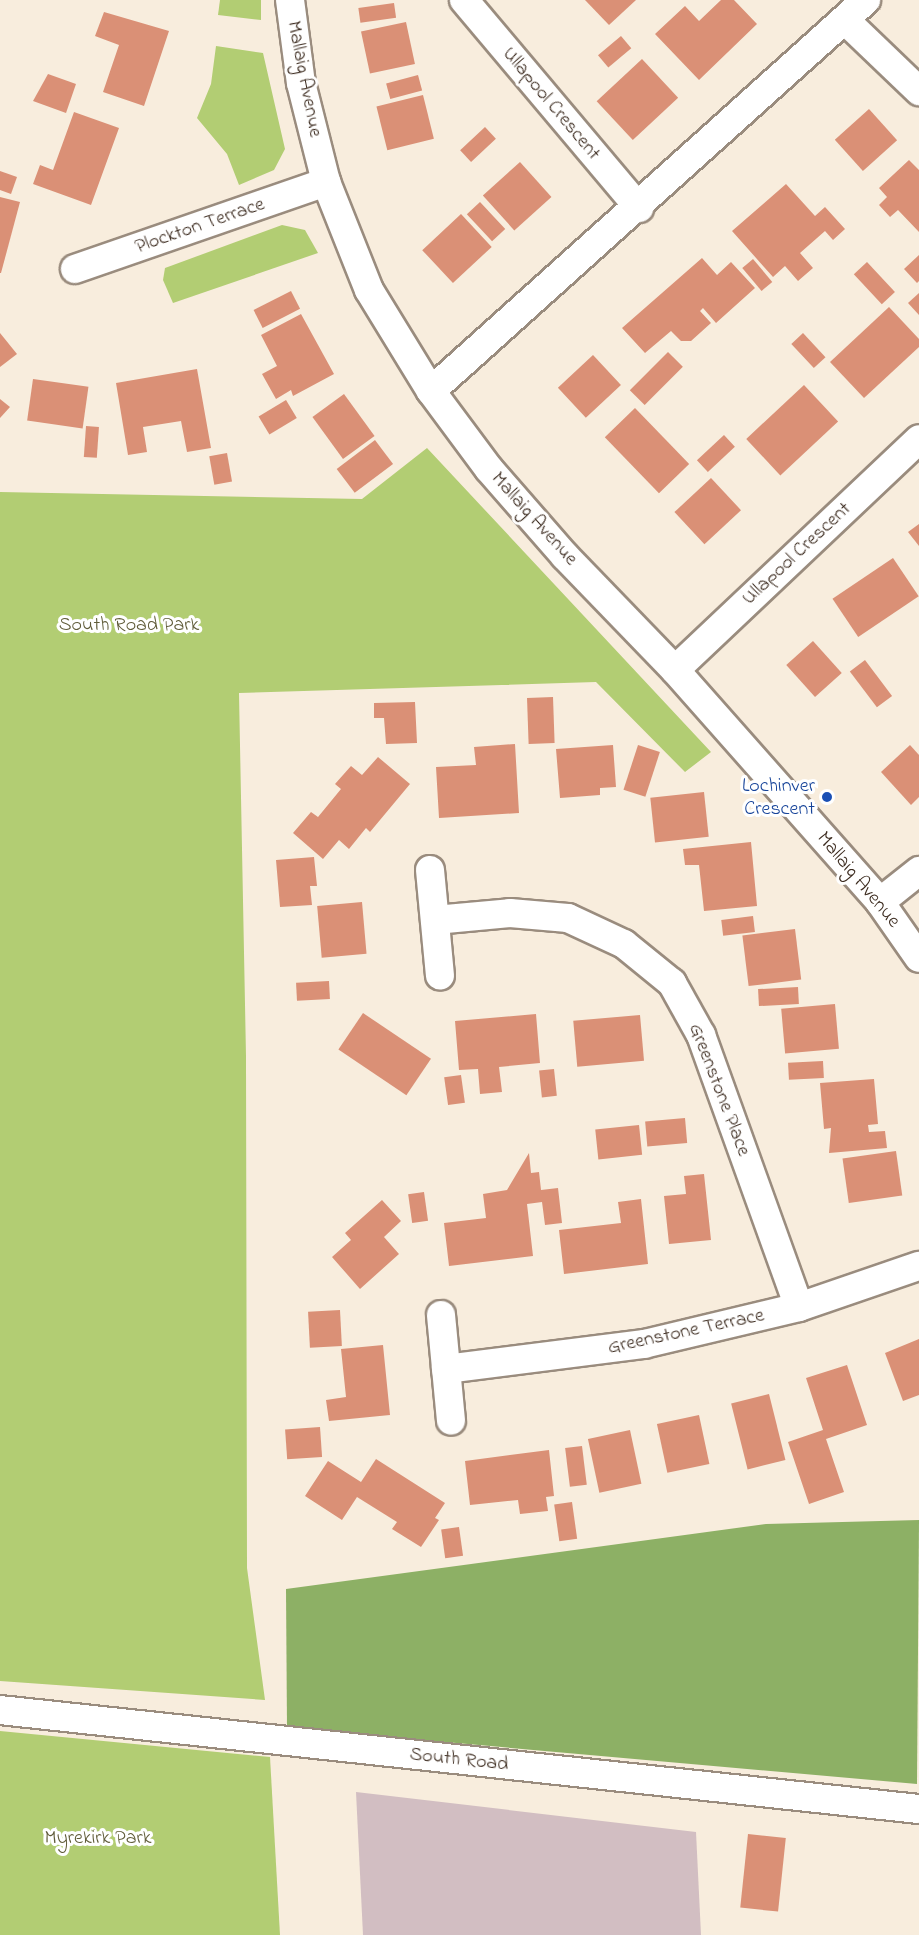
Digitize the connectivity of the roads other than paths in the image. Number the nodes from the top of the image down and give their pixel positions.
1 (290, 0) edge
2 (464, 0) edge
3 (866, 0) edge
4 (845, 20) junction
5 (919, 91) edge
6 (326, 182) junction
7 (639, 208) junction
8 (75, 269) dead end
9 (431, 391) junction
10 (919, 439) edge
11 (675, 670) junction
12 (430, 870) dead end
13 (919, 871) edge
14 (880, 902) junction
15 (435, 920) junction
16 (919, 958) edge
17 (440, 976) dead end
18 (919, 1266) edge
19 (799, 1307) junction
20 (441, 1315) dead end
21 (446, 1369) junction
22 (451, 1420) dead end
23 (0, 1710) edge
24 (919, 1809) edge

1 - 6 street, Mallaig Avenue
2 - 7 street, Ullapool Crescent
3 - 4 street
4 - 5 street
4 - 7 street
6 - 8 street, Plockton Terrace
6 - 9 street, Mallaig Avenue
7 - 9 street
9 - 11 street, Mallaig Avenue
10 - 11 street, Ullapool Crescent
11 - 14 street, Mallaig Avenue
12 - 15 street
13 - 14 street
14 - 16 street, Mallaig Avenue
15 - 17 street
15 - 19 street, Greenstone Place
18 - 19 street, Greenstone Terrace
19 - 21 street, Greenstone Terrace
20 - 21 street
21 - 22 street
23 - 24 street, South Road

